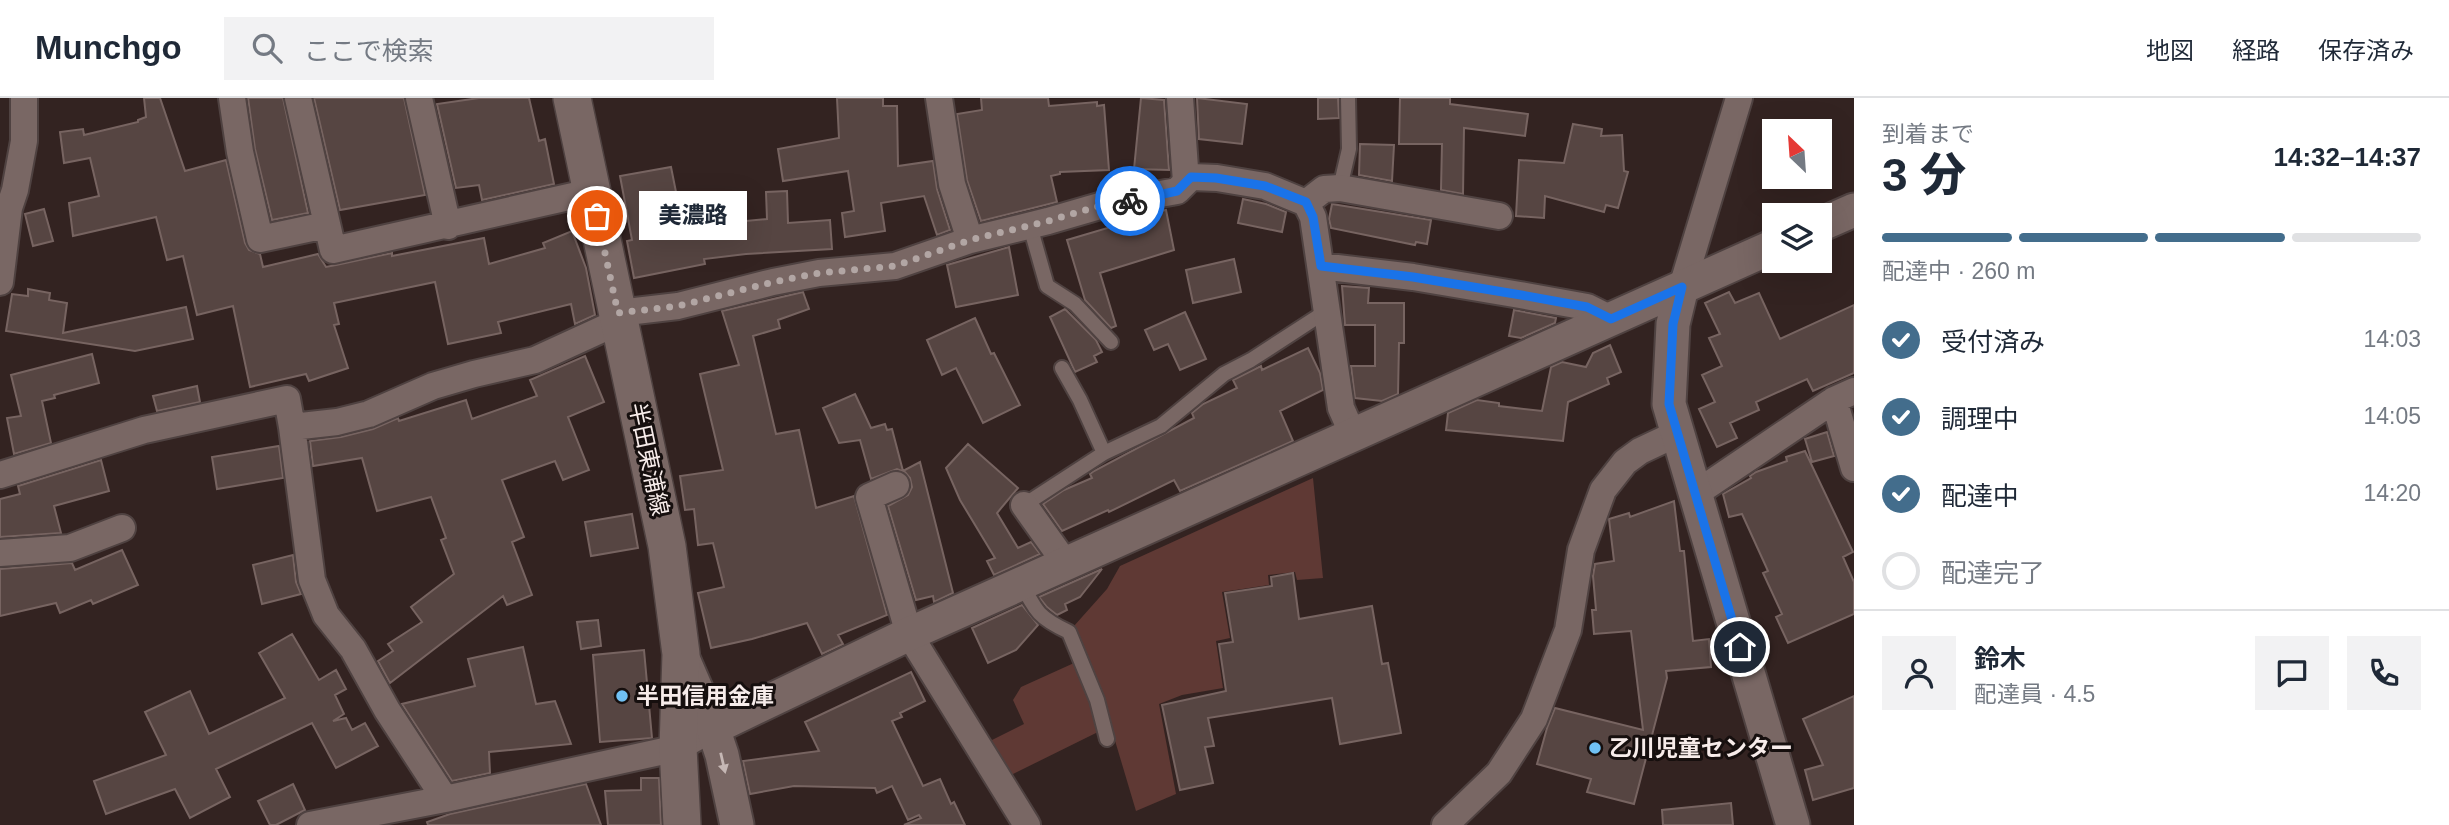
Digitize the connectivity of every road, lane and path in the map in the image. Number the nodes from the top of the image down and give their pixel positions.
1 (24, 98) edge
2 (232, 98) edge
3 (298, 98) edge
4 (419, 98) edge
5 (572, 98) edge
6 (939, 98) edge
7 (1180, 98) edge
8 (1348, 98) edge
9 (1739, 98) edge
10 (1186, 182) junction
11 (1340, 188) junction
12 (591, 192) junction
13 (1306, 202) junction
14 (1854, 210) edge
15 (1499, 216) dead end
16 (1832, 220) edge
17 (326, 225) junction
18 (448, 226) junction
19 (1030, 226) junction
20 (970, 240) junction
21 (1762, 251) edge
22 (1321, 266) junction
23 (0, 276) edge
24 (1682, 287) junction
25 (1328, 310) junction
26 (619, 317) junction
27 (1611, 319) junction
28 (1111, 342) dead end
29 (1062, 368) dead end
30 (1844, 395) edge
31 (292, 427) junction
32 (1676, 434) junction
33 (1353, 435) junction
34 (1104, 453) junction
35 (1854, 468) edge
36 (0, 475) edge
37 (896, 485) dead end
38 (1695, 494) junction
39 (1024, 505) joint
40 (122, 528) dead end
41 (0, 553) edge
42 (1066, 564) junction
43 (1022, 584) junction
44 (909, 634) junction
45 (681, 654) junction
46 (713, 729) junction
47 (1107, 739) dead end
48 (678, 748) junction
49 (430, 809) edge
50 (322, 824) edge
51 (682, 825) edge
52 (737, 825) edge
53 (1027, 825) edge
54 (1444, 825) edge
55 (1793, 825) edge

1 - 23 street
2 - 17 street
3 - 17 street
4 - 18 street
5 - 12 main road, 半田東浦線
6 - 20 street
7 - 10 street
8 - 11 lane
9 - 24 street
10 - 13 street
10 - 19 street
11 - 13 street
11 - 15 street
12 - 18 street
12 - 26 main road, 半田東浦線
13 - 22 street
14 - 16 street
17 - 18 street
19 - 20 street
19 - 28 lane
20 - 26 street
21 - 24 street
22 - 25 street
22 - 27 street
24 - 27 street
24 - 32 street
25 - 33 street
25 - 34 lane
26 - 31 street
26 - 45 main road, 半田東浦線
27 - 33 street
29 - 34 lane
30 - 35 street
30 - 38 street
31 - 36 street
31 - 49 street
32 - 38 street
32 - 54 street
33 - 42 street
34 - 39 lane
37 - 44 street
38 - 55 street
39 - 42 street
40 - 41 street
42 - 43 street
43 - 44 street
43 - 47 lane
44 - 46 street
44 - 53 street
45 - 46 street
45 - 48 main road, 半田東浦線
46 - 48 street
46 -> 52 street
48 - 49 street
48 - 51 main road, 半田東浦線
49 - 50 street

